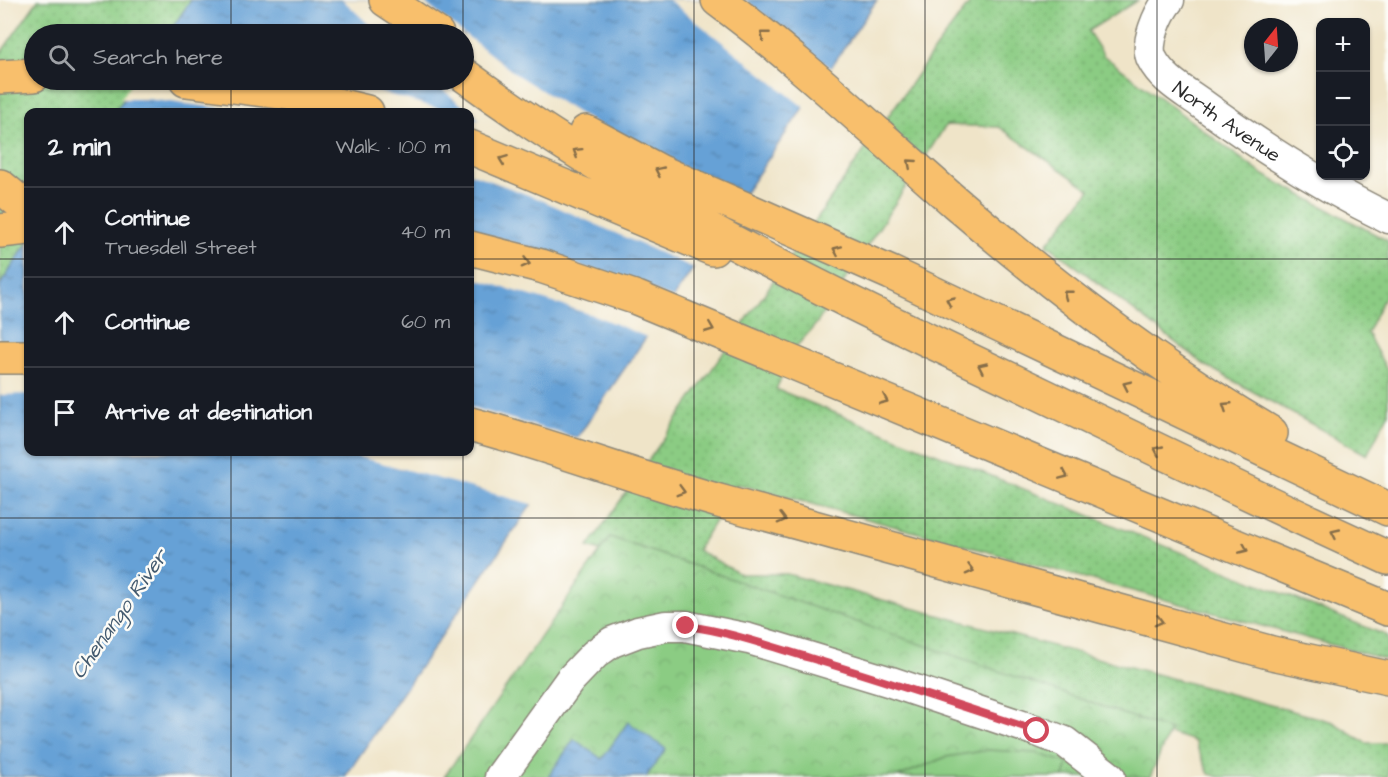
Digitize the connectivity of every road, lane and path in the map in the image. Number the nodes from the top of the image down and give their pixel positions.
1 (373, 0) edge
2 (386, 0) edge
3 (718, 0) edge
4 (1169, 0) edge
5 (400, 24) edge
6 (422, 24) edge
7 (474, 58) edge
8 (24, 76) edge
9 (0, 77) edge
10 (474, 82) edge
11 (264, 90) edge
12 (350, 108) edge
13 (474, 149) edge
14 (0, 186) edge
15 (24, 206) edge
16 (1388, 219) edge
17 (24, 228) edge
18 (0, 231) edge
19 (474, 249) edge
20 (858, 308) junction
21 (0, 357) edge
22 (24, 357) edge
23 (474, 425) edge
24 (474, 448) edge
25 (636, 478) junction
26 (1388, 494) edge
27 (1388, 509) edge
28 (1388, 558) edge
29 (1388, 609) edge
30 (1272, 653) junction
31 (1388, 678) edge
32 (1388, 697) edge
33 (500, 777) edge
34 (1110, 777) edge

1 - 5 highway
2 - 6 highway
26 -> 3 highway
4 - 16 street, North Avenue
27 -> 7 highway
8 - 9 highway
20 -> 10 highway
11 - 12 highway
20 -> 13 highway
14 - 15 highway
17 - 18 highway
19 -> 29 highway
28 -> 20 highway
21 - 22 highway
23 - 25 highway
24 - 25 highway
25 -> 30 highway
30 - 31 highway
30 - 32 highway
33 - 34 street

